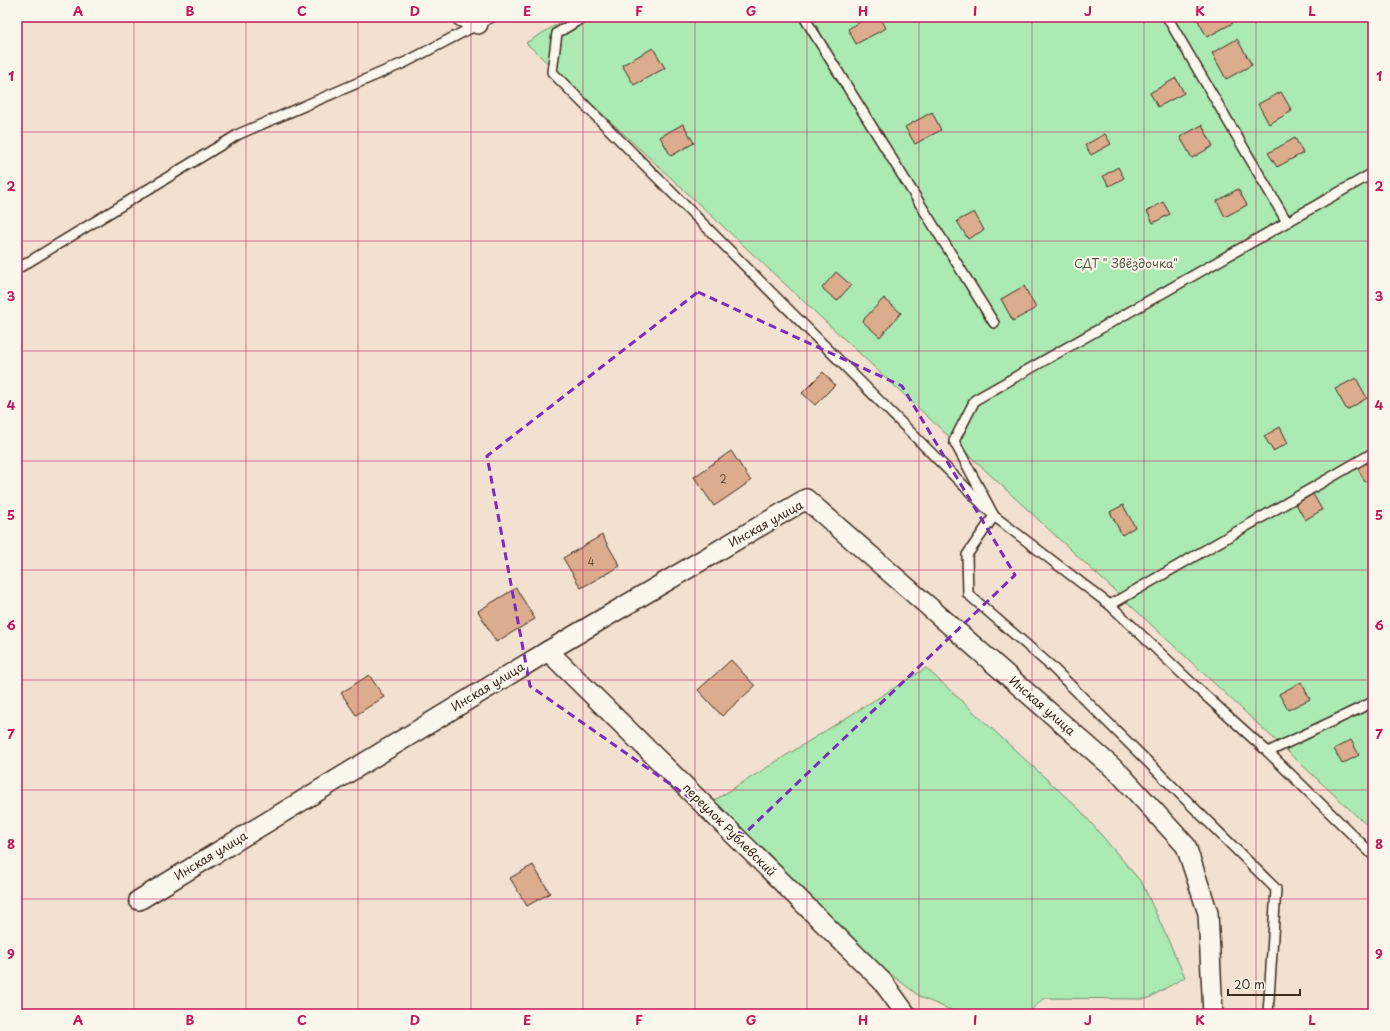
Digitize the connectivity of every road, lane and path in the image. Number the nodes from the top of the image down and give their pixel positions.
1 (584, 17) edge
2 (804, 17) edge
3 (1167, 17) edge
4 (477, 20) edge
5 (1373, 173) edge
6 (1288, 222) junction
7 (17, 269) edge
8 (994, 323) dead end
9 (1373, 453) edge
10 (994, 516) junction
11 (1110, 605) junction
12 (548, 651) junction
13 (1373, 702) edge
14 (1268, 752) junction
15 (1373, 855) edge
16 (138, 900) dead end
17 (906, 1014) edge
18 (1213, 1014) edge
19 (1268, 1014) edge

1 - 10 lane
2 - 8 lane
3 - 6 lane
4 - 7 lane
5 - 6 lane
6 - 10 lane
9 - 11 lane
10 - 11 lane
10 - 19 lane
11 - 14 lane
12 - 16 street, Инская улица
12 - 17 street, переулок Рублевский
12 - 18 street, Инская улица
13 - 14 lane
14 - 15 lane

